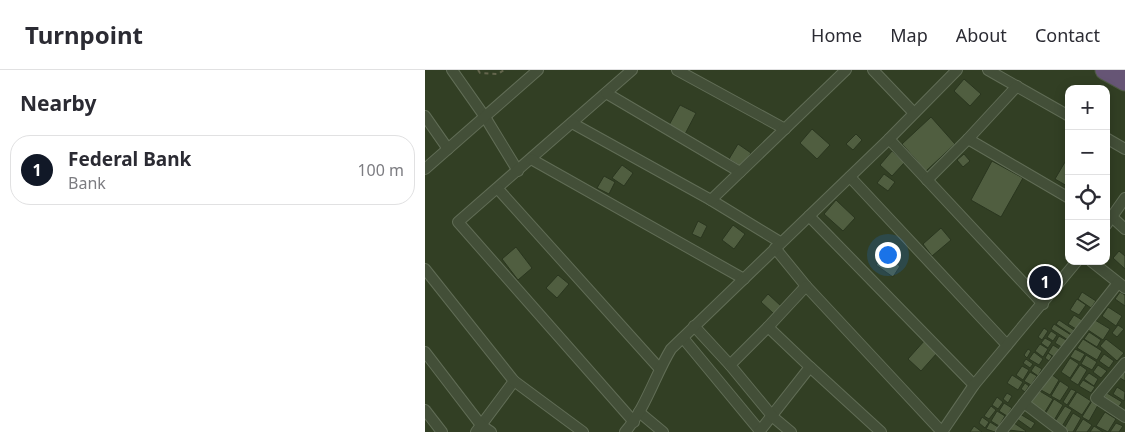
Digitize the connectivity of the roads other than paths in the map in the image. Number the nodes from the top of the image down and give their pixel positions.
1 (451, 70) edge
2 (538, 70) edge
3 (632, 70) edge
4 (677, 70) edge
5 (873, 70) edge
6 (957, 70) edge
7 (988, 70) edge
8 (1105, 70) edge
9 (843, 71) edge
10 (1125, 81) edge
11 (1017, 86) junction
12 (606, 93) junction
13 (914, 114) junction
14 (1065, 114) edge
15 (425, 116) edge
16 (485, 117) junction
17 (572, 123) junction
18 (785, 128) junction
19 (889, 139) junction
20 (968, 139) junction
21 (1110, 140) edge
22 (448, 149) junction
23 (1125, 149) edge
24 (531, 159) junction
25 (425, 169) edge
26 (518, 171) junction
27 (740, 172) junction
28 (850, 177) junction
29 (927, 180) junction
30 (498, 189) junction
31 (1065, 196) edge
32 (1125, 198) edge
33 (711, 200) junction
34 (809, 216) junction
35 (1109, 220) edge
36 (1110, 222) edge
37 (1125, 229) edge
38 (777, 245) junction
39 (1074, 265) edge
40 (1096, 265) edge
41 (425, 269) edge
42 (744, 279) junction
43 (1121, 285) edge
44 (806, 286) junction
45 (1043, 304) junction
46 (694, 326) junction
47 (768, 327) junction
48 (683, 338) junction
49 (1007, 345) junction
50 (425, 352) edge
51 (730, 365) junction
52 (810, 366) junction
53 (1124, 366) edge
54 (659, 368) junction
55 (515, 382) junction
56 (975, 385) junction
57 (1024, 402) junction
58 (425, 410) edge
59 (639, 412) junction
60 (773, 417) junction
61 (1125, 417) edge
62 (634, 422) junction
63 (478, 428) edge
64 (439, 431) edge
65 (759, 431) edge
66 (491, 432) edge
67 (583, 432) edge
68 (625, 432) edge
69 (663, 432) edge
70 (791, 432) edge
71 (881, 432) edge
72 (1001, 432) edge
73 (1062, 432) edge

1 - 16 street
2 - 16 street
3 - 12 street
4 - 18 street
5 - 13 street
6 - 13 street
7 - 11 street
8 - 10 highway
9 - 18 street
11 - 14 street
11 - 20 street
12 - 17 street
12 - 27 street
13 - 19 street
15 - 22 street
16 - 22 street
16 - 26 street
17 - 24 street
17 - 33 street
18 - 27 street
19 - 28 street
19 - 29 street
20 - 29 street
20 - 31 street
21 - 23 street
22 - 25 street
24 - 26 street
24 - 42 street
26 - 30 street
27 - 33 street
28 - 34 street
28 - 49 street
29 - 45 street
30 - 54 street
30 - 62 street
32 - 35 street
33 - 38 street
34 - 38 street
34 - 56 street
36 - 37 street
38 - 42 street
38 - 44 street
39 - 45 street
40 - 43 street
41 - 55 street
42 - 46 street
43 - 57 street
44 - 47 street
44 - 56 street
45 - 49 street
46 - 48 street
46 - 51 street
47 - 51 street
47 - 52 street
48 - 54 street
48 - 65 street
49 - 56 street
50 - 63 street
51 - 60 street
52 - 60 street
52 - 71 street
53 - 61 street
54 - 59 street
55 - 63 street
55 - 67 street
57 - 72 street
57 - 73 street
58 - 64 street
59 - 62 street
59 - 69 street
60 - 65 street
60 - 70 street
62 - 68 street
63 - 66 street

